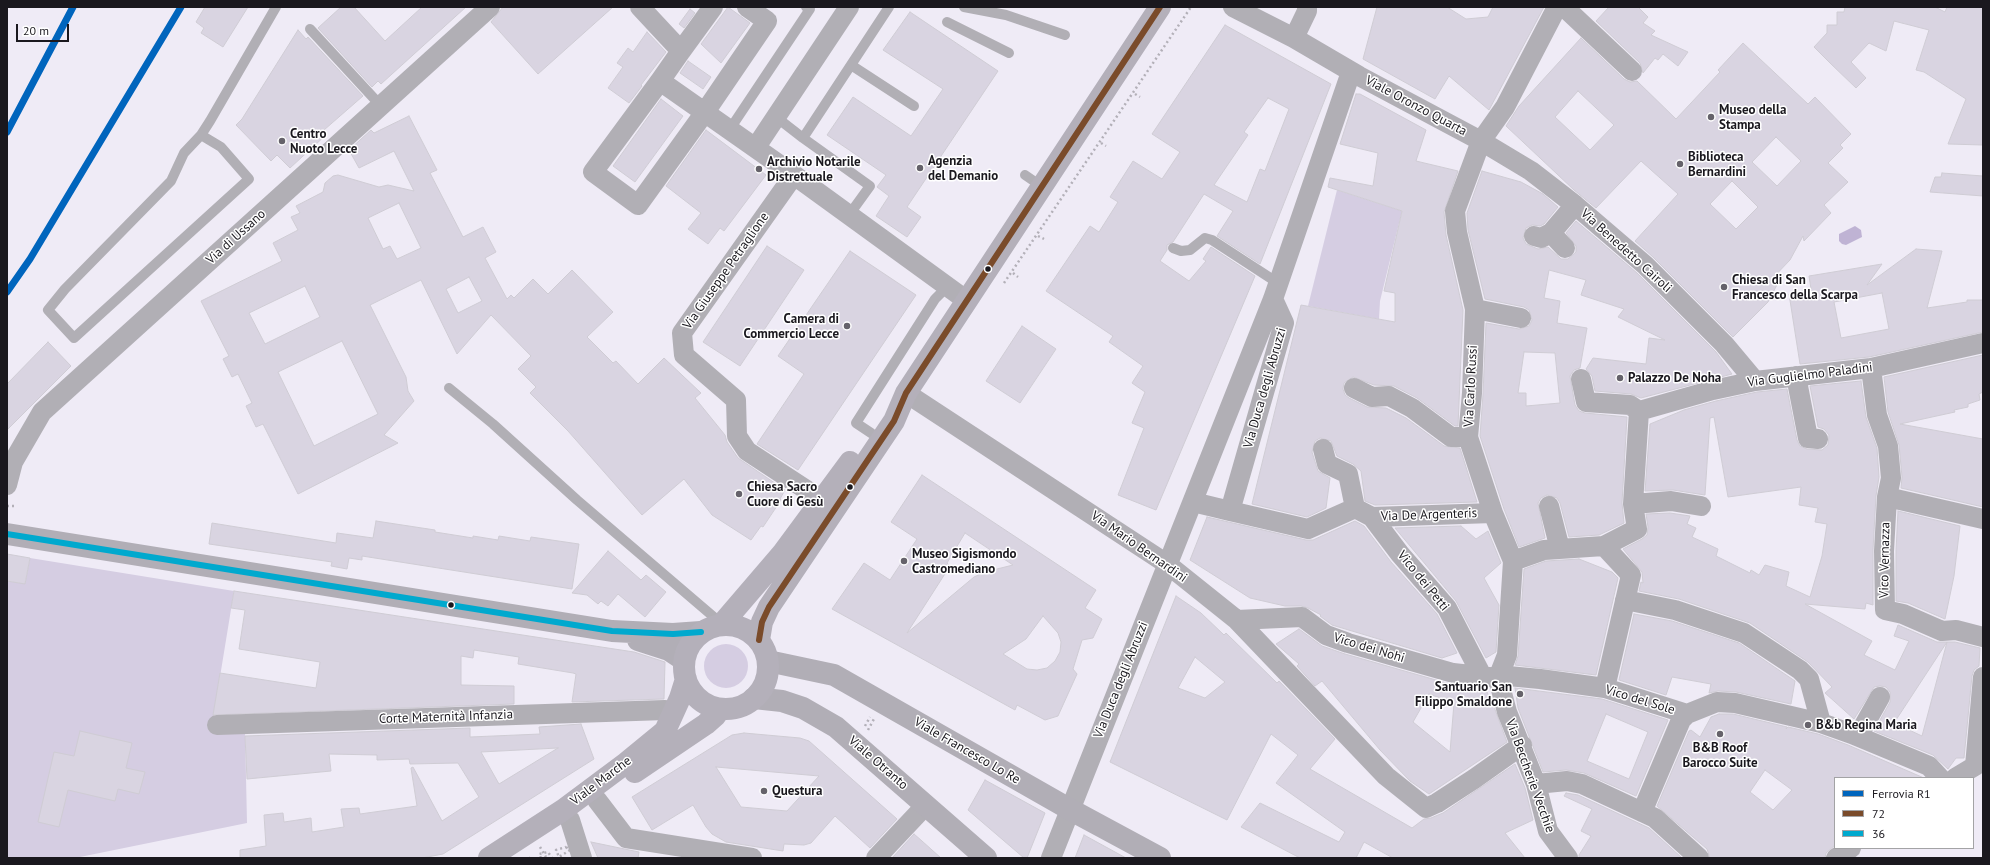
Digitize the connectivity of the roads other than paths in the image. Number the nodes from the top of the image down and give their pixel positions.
1 (276, 7) edge
2 (490, 7) edge
3 (640, 7) edge
4 (713, 7) edge
5 (747, 7) edge
6 (806, 7) edge
7 (849, 7) edge
8 (889, 7) edge
9 (964, 7) edge
10 (1160, 7) edge
11 (1233, 7) edge
12 (1307, 7) edge
13 (1557, 7) edge
14 (1564, 7) edge
15 (947, 22) dead end
16 (310, 29) dead end
17 (1066, 35) dead end
18 (1294, 38) junction
19 (681, 51) junction
20 (1009, 52) dead end
21 (851, 65) junction
22 (1632, 71) dead end
23 (1351, 72) junction
24 (660, 81) junction
25 (381, 106) junction
26 (914, 106) dead end
27 (705, 112) junction
28 (776, 117) junction
29 (730, 128) junction
30 (201, 135) junction
31 (803, 138) junction
32 (1481, 141) junction
33 (756, 147) junction
34 (794, 175) junction
35 (1575, 205) junction
36 (849, 215) junction
37 (1173, 248) dead end
38 (1565, 248) dead end
39 (947, 286) junction
40 (1275, 291) junction
41 (966, 300) junction
42 (1475, 308) junction
43 (1521, 318) dead end
44 (1983, 343) edge
45 (1871, 368) junction
46 (1796, 376) junction
47 (1581, 379) dead end
48 (1755, 381) junction
49 (449, 388) dead end
50 (1354, 388) dead end
51 (906, 393) junction
52 (1639, 411) junction
53 (871, 433) junction
54 (1468, 437) junction
55 (1818, 439) dead end
56 (1323, 449) dead end
57 (10, 465) edge
58 (7, 485) edge
59 (1887, 497) junction
60 (822, 500) junction
61 (1193, 502) junction
62 (1633, 504) junction
63 (1549, 506) dead end
64 (1701, 506) dead end
65 (1230, 511) junction
66 (1364, 512) junction
67 (1493, 513) junction
68 (1983, 519) edge
69 (7, 534) edge
70 (1604, 546) junction
71 (1560, 549) junction
72 (1513, 561) junction
73 (1167, 564) junction
74 (1625, 600) junction
75 (1237, 620) junction
76 (722, 624) junction
77 (612, 631) junction
78 (701, 632) junction
79 (1983, 637) edge
80 (760, 640) junction
81 (768, 661) junction
82 (685, 669) junction
83 (1496, 677) junction
84 (1983, 677) edge
85 (1605, 688) junction
86 (1880, 697) dead end
87 (754, 698) junction
88 (720, 709) junction
89 (674, 712) junction
90 (1686, 714) junction
91 (1821, 723) junction
92 (217, 725) dead end
93 (1858, 736) junction
94 (1522, 745) junction
95 (1979, 766) edge
96 (1939, 777) edge
97 (1957, 777) edge
98 (1536, 784) junction
99 (597, 800) junction
100 (926, 805) junction
101 (1071, 810) junction
102 (1642, 812) junction
103 (570, 820) junction
104 (1850, 849) edge
105 (488, 858) edge
106 (514, 858) edge
107 (582, 858) edge
108 (752, 858) edge
109 (876, 858) edge
110 (986, 858) edge
111 (1051, 858) edge
112 (1160, 858) edge
113 (1568, 858) edge
114 (1699, 858) edge
115 (1836, 858) edge

1 - 30 lane
2 - 25 street, Via di Ussano
3 - 19 street
4 - 19 street
5 - 27 street
6 - 29 lane
7 - 28 street
8 - 21 lane
9 - 17 lane
10 - 41 main road
11 - 18 street, Viale Oronzo Quarta
12 - 18 street
13 - 32 street, Via Carlo Russi
14 - 22 street
15 - 20 lane
16 - 25 lane
18 - 23 street, Viale Oronzo Quarta
19 - 24 street
21 - 26 lane
21 - 31 lane
23 - 32 street, Viale Oronzo Quarta
23 - 40 street, Via Duca degli Abruzzi
24 - 27 street
24 - 27 street
25 - 57 street, Via di Ussano
27 - 29 street
28 - 31 lane
28 - 33 street
29 - 33 street
30 - 30 lane
31 - 36 lane
32 - 35 street, Via Benedetto Cairoli
32 - 42 street, Via Carlo Russi
33 - 34 street
34 - 36 street
34 - 60 street, Via Giuseppe Petraglione
35 - 38 street
35 - 48 street, Via Benedetto Cairoli
36 - 39 street
37 - 40 lane
39 - 41 street
39 - 53 lane
40 - 61 street, Via Duca degli Abruzzi
40 - 65 street, Via Duca degli Abruzzi
41 - 51 main road
42 - 43 street
42 - 54 street, Via Carlo Russi
44 - 45 street, Via Guglielmo Paladini
45 - 46 street, Via Guglielmo Paladini
45 - 59 street
46 - 48 street, Via Guglielmo Paladini
46 - 55 street
47 - 52 street
48 - 52 street, Via Guglielmo Paladini
49 - 76 lane
50 - 54 street
51 - 53 main road
51 - 73 street, Via Mario Bernardini
51 - 80 main road
52 - 62 street
53 - 60 main road
54 - 67 street, Via Carlo Russi
56 - 66 street
57 - 58 street, Via di Ussano
59 - 68 street
59 - 79 street, Vico Vernazza
60 - 76 main road
61 - 65 street
61 - 73 street, Via Duca degli Abruzzi
62 - 64 street
62 - 70 street
63 - 71 street
65 - 66 street, Via De Argenteris
66 - 67 street, Via De Argenteris
66 - 83 street, Vico dei Petti
67 - 72 street, Via Carlo Russi
69 - 77 main road
70 - 71 street
70 - 74 street
71 - 72 street
72 - 83 street, Via Carlo Russi
73 - 75 street, Via Mario Bernardini
73 - 101 street, Via Duca degli Abruzzi
74 - 85 street
74 - 91 street
75 - 83 street, Vico dei Nohi
75 - 94 street, Via Mario Bernardini
76 - 78 main road
76 - 80 main road
77 - 78 main road
77 - 82 main road
78 - 82 main road
80 - 81 main road
81 - 87 main road
81 - 101 main road, Viale Francesco Lo Re
82 - 88 main road
82 - 89 main road, Viale Marche
83 - 85 street, Vico del Sole
83 - 94 street, Via Beccherie Vecchie
84 - 95 street
85 - 90 street, Vico del Sole
86 - 93 street
87 - 88 main road
87 - 100 main road, Viale Otranto
88 - 99 main road, Viale Marche
89 - 92 street, Corte Maternità Infanzia
89 - 105 main road, Viale Marche
90 - 91 street, Vico del Sole
90 - 102 street
91 - 93 street, Vico del Sole
93 - 96 street, Vico del Sole
94 - 98 street, Via Beccherie Vecchie
95 - 97 street
98 - 102 street
98 - 113 street, Via Beccherie Vecchie
99 - 103 main road, Viale Marche
99 - 108 street
100 - 109 street
100 - 110 main road, Viale Otranto
101 - 111 street, Via Duca degli Abruzzi
101 - 112 main road, Viale Francesco Lo Re
102 - 114 street
103 - 106 main road, Viale Marche
103 - 107 street
104 - 115 street

